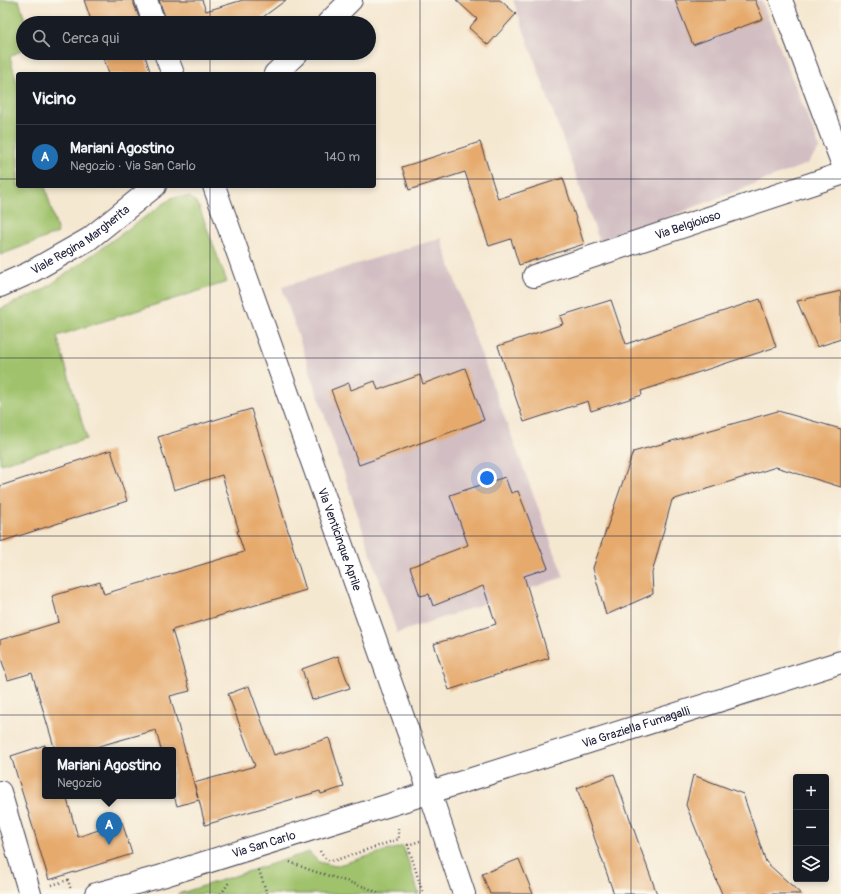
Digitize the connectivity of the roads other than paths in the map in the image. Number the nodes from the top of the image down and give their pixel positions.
1 (146, 0) edge
2 (351, 0) edge
3 (781, 0) edge
4 (152, 16) edge
5 (335, 16) edge
6 (168, 60) edge
7 (290, 60) edge
8 (172, 72) edge
9 (277, 72) edge
10 (841, 160) edge
11 (841, 174) edge
12 (153, 188) edge
13 (215, 188) edge
14 (534, 276) dead end
15 (0, 286) edge
16 (841, 662) edge
17 (0, 792) edge
18 (430, 793) junction
19 (30, 894) edge
20 (96, 894) edge
21 (464, 894) edge

1 - 4 street
2 - 5 street
3 - 10 street
6 - 8 street
7 - 9 street
11 - 14 street, Via Belgioioso
12 - 15 street, Viale Regina Margherita
13 - 18 street, Via Venticinque Aprile
16 - 18 street, Via Graziella Fumagalli
17 - 19 street
18 - 20 street, Via San Carlo
18 - 21 street, Via Venticinque Aprile

